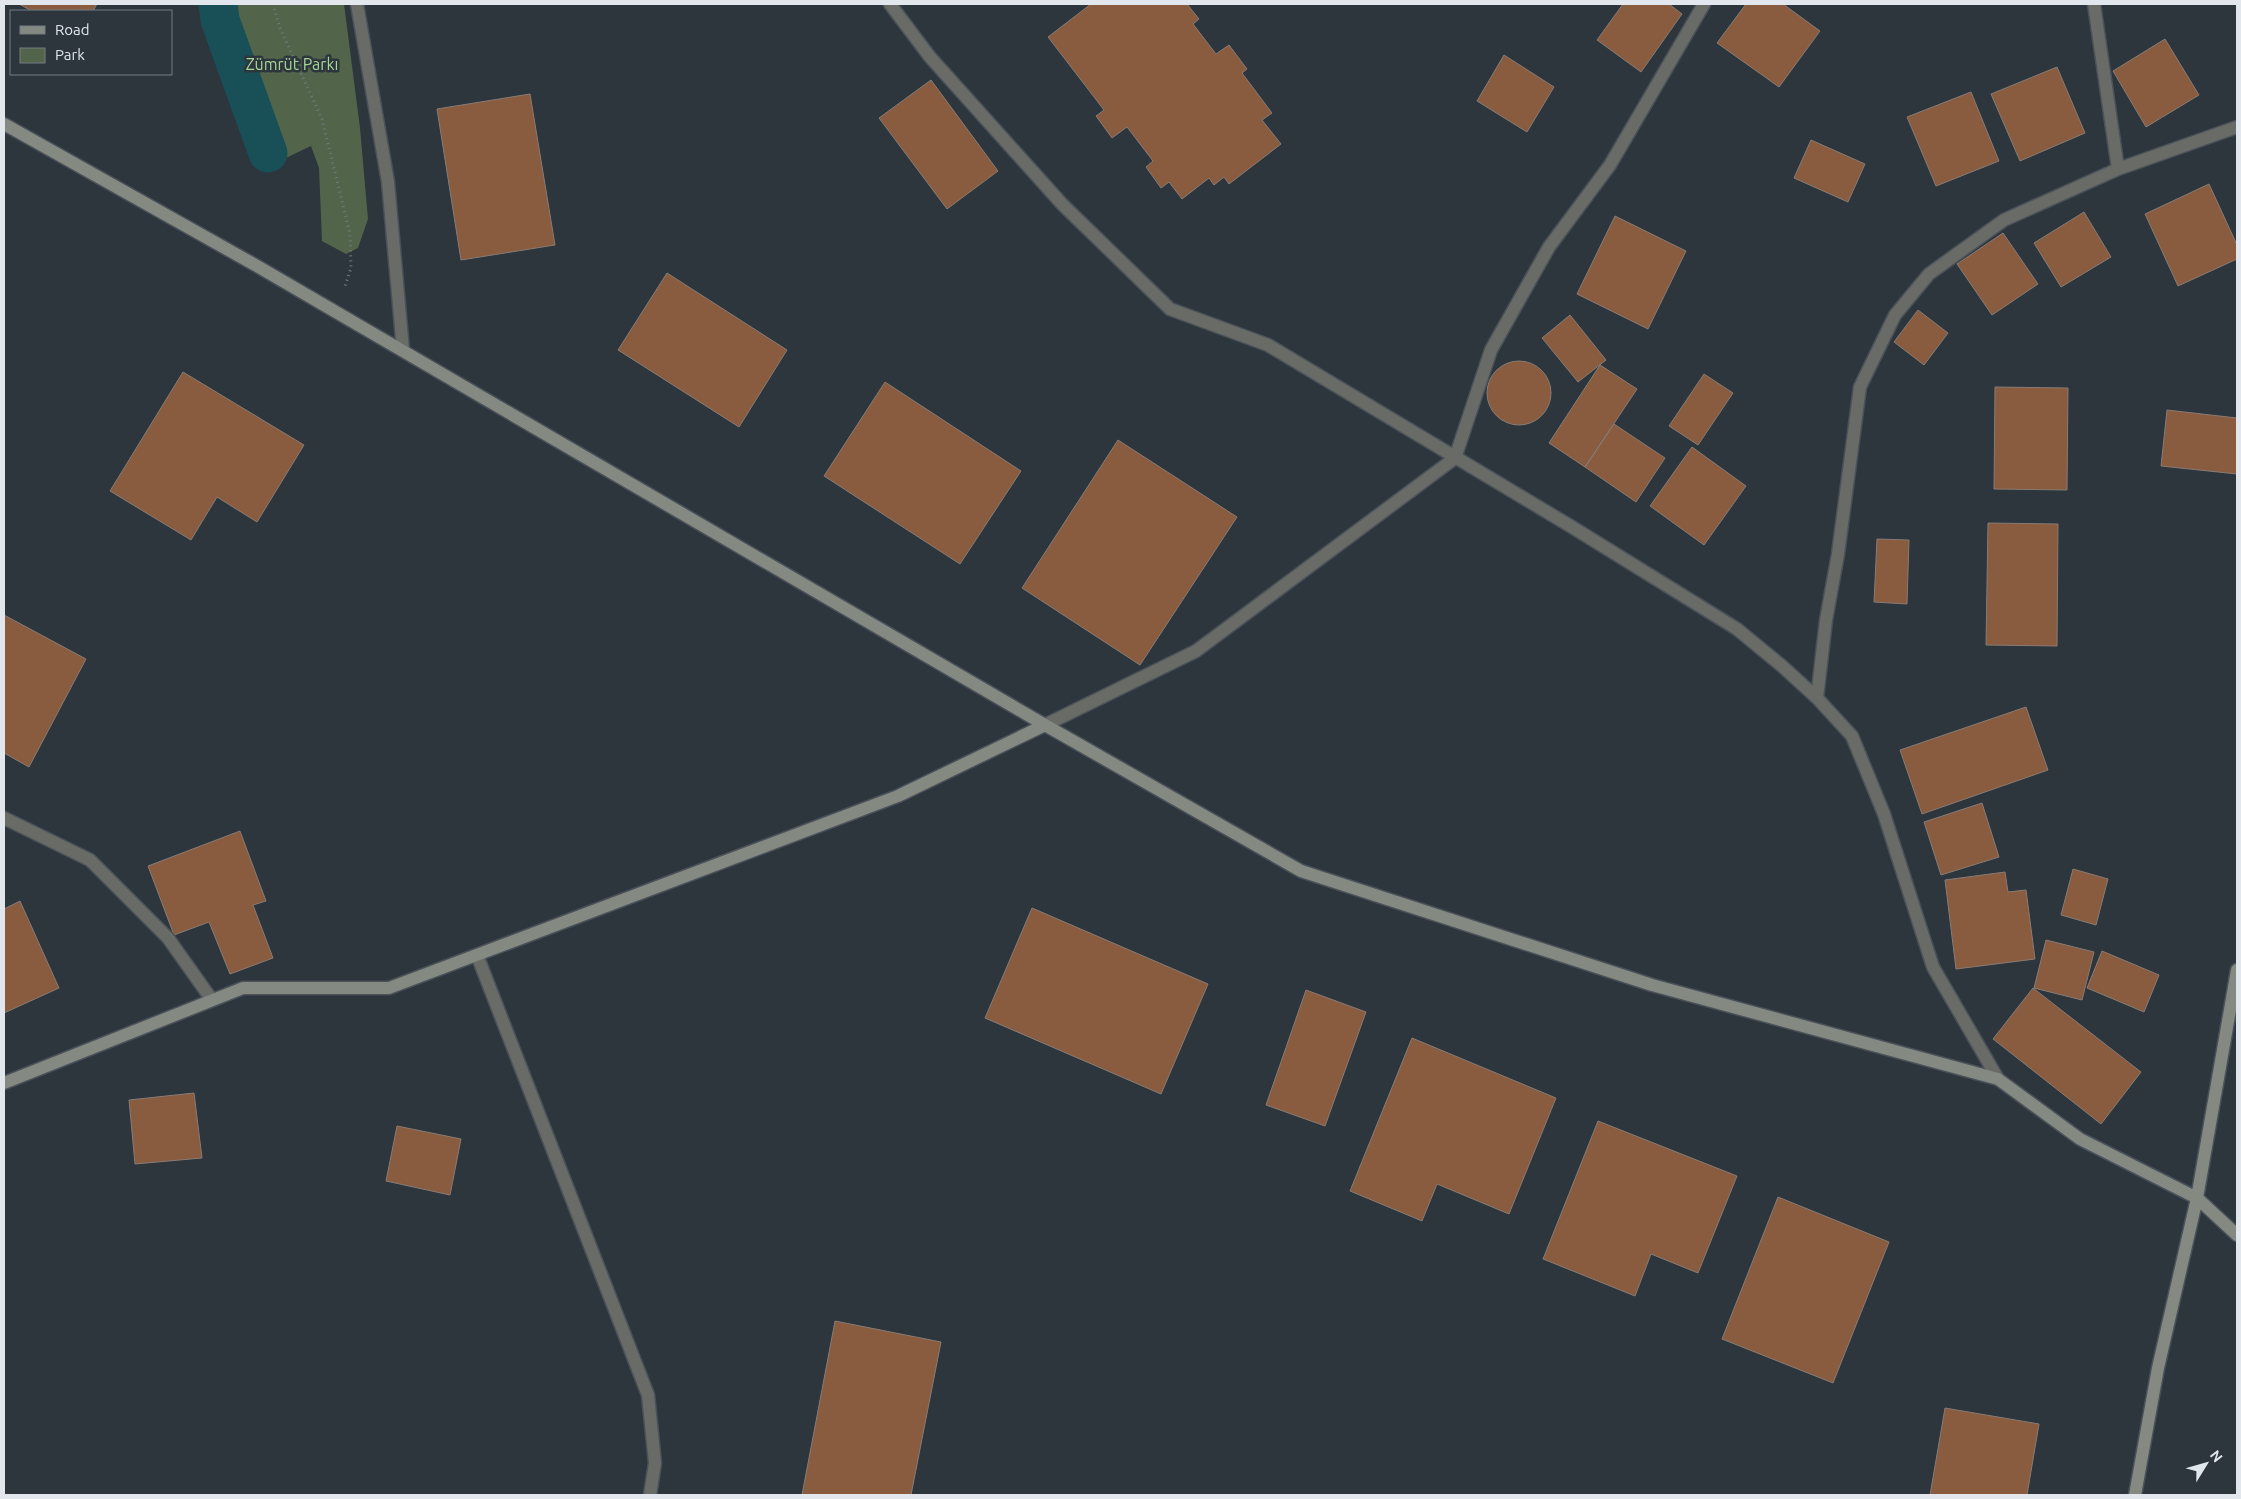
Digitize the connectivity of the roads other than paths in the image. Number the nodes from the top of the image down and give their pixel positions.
1 (358, 4) edge
2 (890, 4) edge
3 (1704, 4) edge
4 (2094, 4) edge
5 (4, 124) edge
6 (2237, 127) edge
7 (2118, 169) junction
8 (403, 350) junction
9 (1455, 458) junction
10 (1817, 698) junction
11 (1045, 725) junction
12 (4, 818) edge
13 (478, 955) junction
14 (2237, 970) edge
15 (212, 1000) junction
16 (1998, 1079) junction
17 (4, 1083) edge
18 (2197, 1198) junction
19 (2237, 1234) edge
20 (650, 1495) edge
21 (2135, 1495) edge

1 - 8 street
2 - 9 street
3 - 9 street
4 - 7 street
5 - 8 street
6 - 7 street
7 - 10 street
8 - 11 street
9 - 10 street
9 - 11 street
10 - 16 street
11 - 13 street
11 - 16 street
12 - 15 street
13 - 15 street
13 - 20 street
14 - 18 street
15 - 17 street
16 - 18 street
18 - 19 street
18 - 21 street

